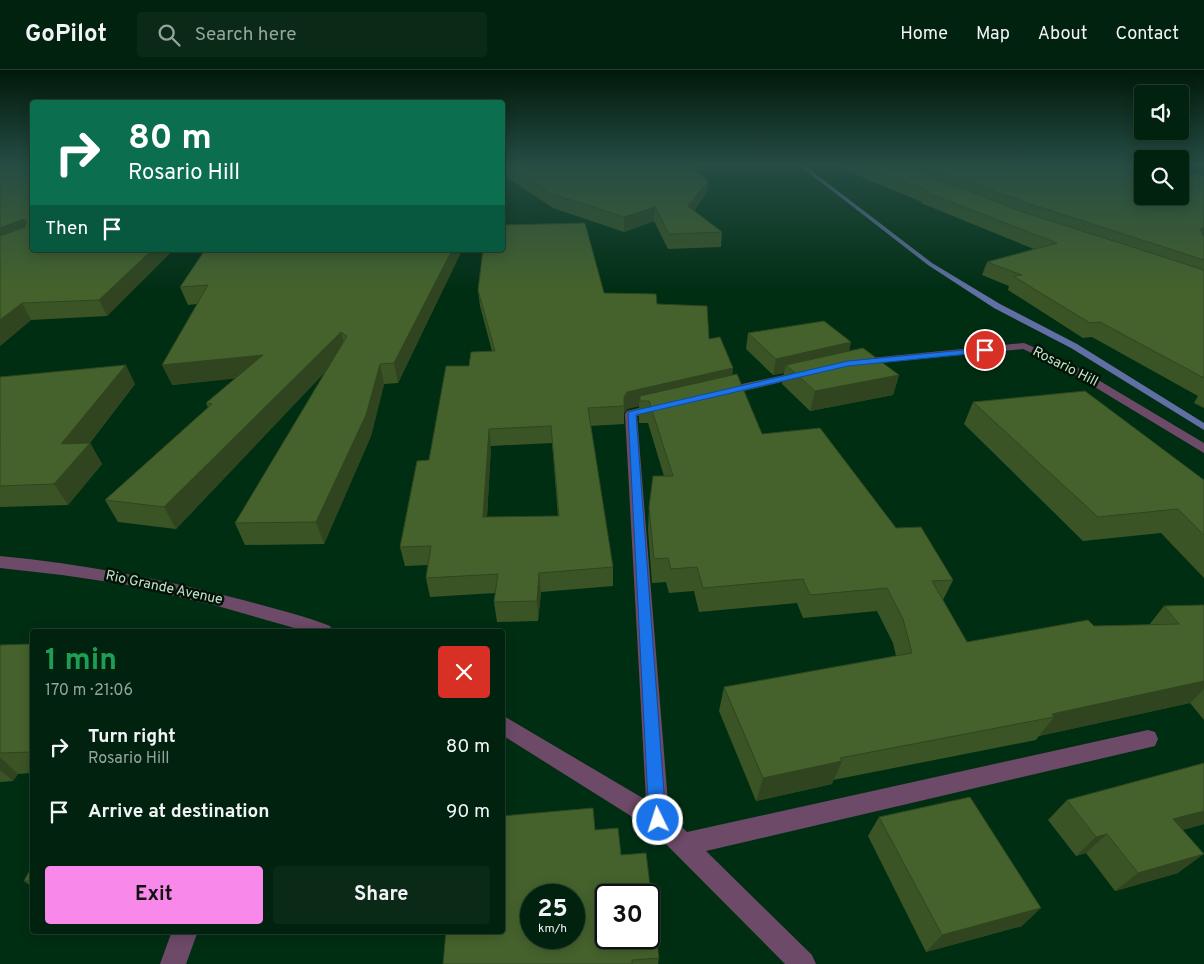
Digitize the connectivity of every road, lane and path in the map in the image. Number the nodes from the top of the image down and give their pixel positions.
1 (848, 363) edge
2 (819, 370) edge
3 (706, 396) edge
4 (669, 405) edge
5 (1204, 449) edge
6 (0, 562) edge
7 (314, 629) edge
8 (505, 726) edge
9 (1148, 739) dead end
10 (658, 820) junction
11 (684, 845) junction
12 (184, 934) edge
13 (173, 964) edge
14 (803, 964) edge

1 - 5 street, Rosario Hill
2 - 3 street
4 - 10 street
6 - 7 street, Rio Grande Avenue
8 - 10 street
9 - 11 street
10 - 11 street
11 - 14 street
12 - 13 street

